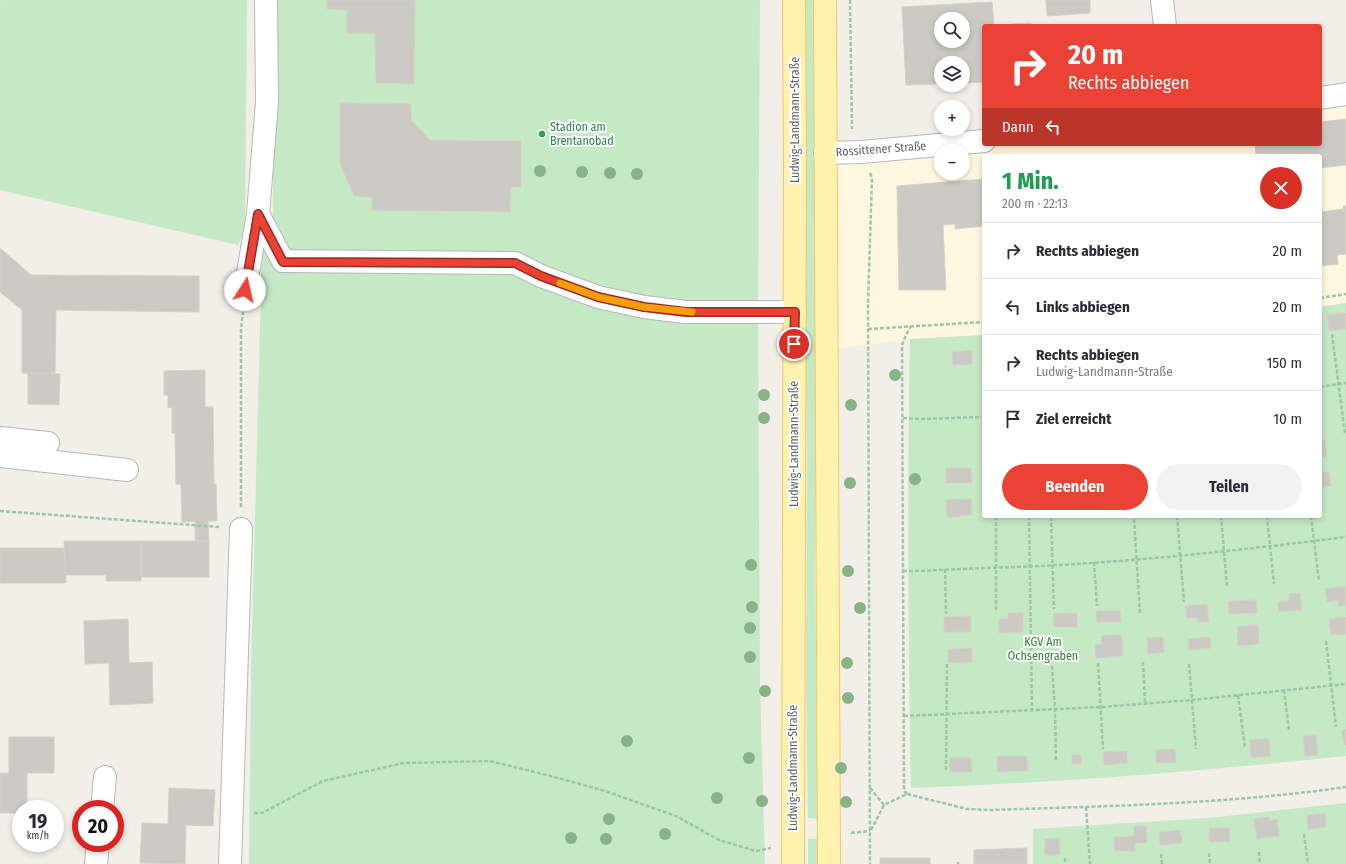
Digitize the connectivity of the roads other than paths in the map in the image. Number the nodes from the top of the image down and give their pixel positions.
1 (266, 0) edge
2 (794, 0) edge
3 (825, 0) edge
4 (1162, 0) edge
5 (1165, 24) edge
6 (1346, 94) edge
7 (1322, 98) edge
8 (982, 141) edge
9 (825, 153) junction
10 (258, 214) junction
11 (245, 290) road end
12 (795, 312) junction
13 (0, 438) edge
14 (48, 443) dead end
15 (0, 456) edge
16 (127, 470) dead end
17 (242, 529) road end
18 (105, 777) dead end
19 (103, 800) edge
20 (97, 852) edge
21 (96, 864) edge
22 (230, 864) edge
23 (793, 864) edge
24 (829, 864) edge

1 - 10 street
2 - 12 main road, Ludwig-Landmann-Straße
3 - 9 main road
4 - 5 street
6 - 7 street
8 - 9 street, Rossittener Straße
9 - 24 main road
10 - 11 street
10 - 12 street
12 - 23 main road, Ludwig-Landmann-Straße
13 - 14 street
15 - 16 street
17 - 22 street
18 - 19 street
20 - 21 street

